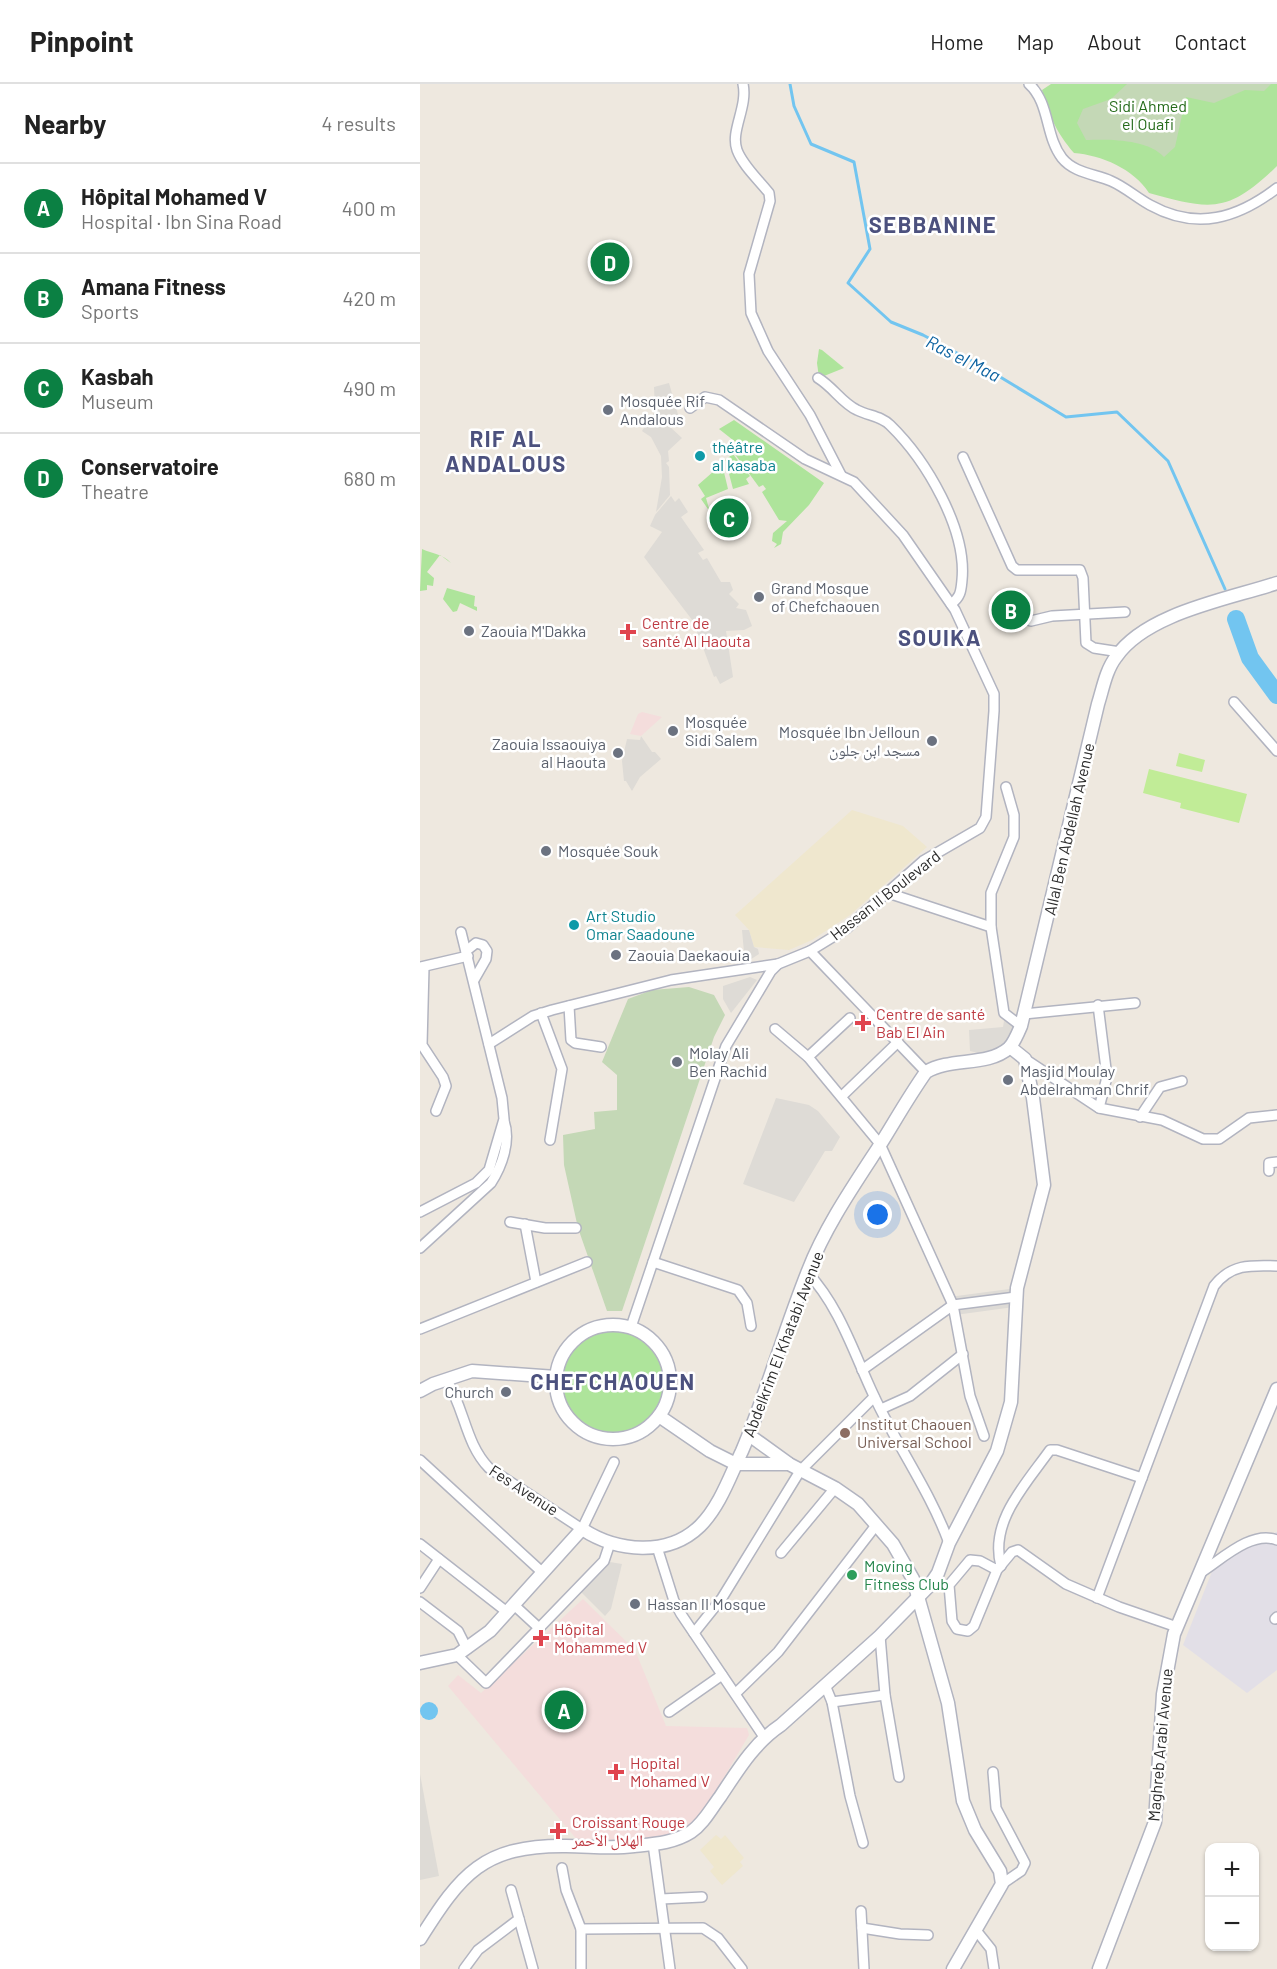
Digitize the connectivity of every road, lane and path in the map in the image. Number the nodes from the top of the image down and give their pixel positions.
1 (743, 84) edge
2 (1029, 84) edge
3 (1277, 188) edge
4 (818, 378) dead end
5 (690, 408) dead end
6 (963, 457) dead end
7 (841, 475) junction
8 (1277, 583) edge
9 (1012, 601) dead end
10 (951, 604) junction
11 (1125, 612) dead end
12 (1084, 613) junction
13 (1119, 652) junction
14 (1234, 702) dead end
15 (1277, 751) edge
16 (1006, 787) dead end
17 (888, 893) junction
18 (991, 927) junction
19 (461, 932) dead end
20 (810, 951) junction
21 (467, 953) junction
22 (778, 964) junction
23 (422, 967) edge
24 (474, 980) junction
25 (1135, 1003) dead end
26 (1098, 1005) junction
27 (569, 1006) junction
28 (541, 1013) junction
29 (850, 1018) dead end
30 (1022, 1020) junction
31 (776, 1029) dead end
32 (898, 1042) junction
33 (489, 1044) junction
34 (601, 1047) dead end
35 (1010, 1047) junction
36 (808, 1057) junction
37 (1025, 1059) junction
38 (926, 1072) junction
39 (1182, 1081) dead end
40 (842, 1096) junction
41 (1099, 1107) junction
42 (436, 1111) dead end
43 (1277, 1115) edge
44 (1140, 1117) junction
45 (504, 1119) junction
46 (550, 1140) dead end
47 (880, 1144) junction
48 (1277, 1162) edge
49 (1269, 1171) dead end
50 (420, 1212) edge
51 (510, 1222) dead end
52 (525, 1224) junction
53 (576, 1228) dead end
54 (420, 1248) edge
55 (587, 1262) dead end
56 (653, 1262) junction
57 (1277, 1266) edge
58 (807, 1272) junction
59 (536, 1282) junction
60 (1016, 1297) junction
61 (953, 1305) junction
62 (751, 1326) dead end
63 (631, 1327) junction
64 (420, 1329) edge
65 (963, 1354) junction
66 (862, 1370) junction
67 (556, 1377) junction
68 (446, 1379) junction
69 (1277, 1389) edge
70 (420, 1391) edge
71 (874, 1397) junction
72 (881, 1409) junction
73 (659, 1416) junction
74 (749, 1435) junction
75 (984, 1436) dead end
76 (420, 1460) edge
77 (614, 1462) dead end
78 (736, 1464) junction
79 (789, 1464) junction
80 (800, 1471) junction
81 (1142, 1479) junction
82 (835, 1488) junction
83 (877, 1524) junction
84 (582, 1529) junction
85 (1277, 1540) edge
86 (610, 1543) junction
87 (949, 1543) junction
88 (420, 1544) edge
89 (657, 1547) junction
90 (781, 1553) dead end
91 (439, 1559) junction
92 (999, 1568) junction
93 (543, 1574) junction
94 (1198, 1575) junction
95 (420, 1588) edge
96 (917, 1598) junction
97 (1097, 1598) junction
98 (420, 1602) edge
99 (510, 1608) junction
100 (1177, 1627) junction
101 (539, 1628) junction
102 (694, 1633) junction
103 (880, 1636) junction
104 (462, 1652) junction
105 (420, 1663) edge
106 (722, 1675) junction
107 (825, 1685) junction
108 (736, 1693) junction
109 (885, 1695) junction
110 (832, 1702) junction
111 (669, 1712) dead end
112 (764, 1737) junction
113 (993, 1772) dead end
114 (899, 1777) dead end
115 (863, 1843) dead end
116 (653, 1844) junction
117 (562, 1868) dead end
118 (1002, 1884) junction
119 (510, 1890) dead end
120 (702, 1897) dead end
121 (662, 1899) junction
122 (861, 1911) dead end
123 (519, 1919) junction
124 (862, 1928) junction
125 (580, 1929) junction
126 (665, 1929) junction
127 (975, 1929) junction
128 (928, 1935) dead end
129 (420, 1940) edge
130 (464, 1969) edge
131 (533, 1969) edge
132 (581, 1969) edge
133 (670, 1969) edge
134 (742, 1969) edge
135 (864, 1969) edge
136 (953, 1969) edge
137 (994, 1969) edge
138 (1099, 1969) edge

1 - 7 street
2 - 3 street
4 - 10 street
5 - 7 street
6 - 12 street
7 - 10 street, Hassan II Boulevard
8 - 13 street, Allal Ben Abdellah Avenue
9 - 12 street
10 - 17 street, Hassan II Boulevard
11 - 12 street
12 - 13 street
13 - 30 street, Allal Ben Abdellah Avenue
14 - 15 street
16 - 18 street
17 - 18 street
17 - 20 street, Hassan II Boulevard
18 - 30 street
19 - 21 street
20 - 22 street, Hassan II Boulevard
20 - 32 street
21 - 23 street
21 - 24 street
21 - 24 street
22 - 27 street, Hassan II Boulevard
22 - 56 street
23 - 42 street
24 - 33 street
25 - 26 street
26 - 30 street
26 - 41 street
27 - 28 street, Hassan II Boulevard
27 - 34 street
28 - 33 street, Hassan II Boulevard
28 - 46 street
29 - 36 street
30 - 35 street, Allal Ben Abdellah Avenue
31 - 36 street
32 - 38 street
32 - 40 street
33 - 45 street
35 - 37 street
35 - 38 street
36 - 40 street
37 - 41 street
37 - 60 street
38 - 47 street, Abdelkrim El Khatabi Avenue
39 - 44 street
40 - 47 street
41 - 44 street
43 - 44 street
45 - 50 street
45 - 54 street
47 - 58 street, Abdelkrim El Khatabi Avenue
47 - 61 street
48 - 49 street
51 - 52 street
52 - 53 street
52 - 59 street
55 - 59 street
56 - 62 street
56 - 63 street
57 - 81 street
58 - 66 street
58 - 74 street, Abdelkrim El Khatabi Avenue
59 - 64 street
60 - 61 street
60 - 87 street
61 - 65 street
61 - 66 street
63 - 67 street
63 - 73 street
65 - 72 street
65 - 75 street
66 - 71 street
67 - 68 street
67 - 73 street
68 - 70 street
68 - 84 street, Fes Avenue
69 - 94 street, Maghreb Arabi Avenue
71 - 72 street
71 - 80 street
72 - 87 street
73 - 78 street
74 - 78 street, Abdelkrim El Khatabi Avenue
74 - 79 street
76 - 93 street
77 - 84 street
78 - 79 street
78 - 89 street, Abdelkrim El Khatabi Avenue
79 - 80 street
80 - 82 street
80 - 102 street
81 - 92 street
81 - 97 street
82 - 83 street
82 - 90 street
83 - 96 street
83 - 108 street
84 - 86 street
84 - 93 street
85 - 94 street
86 - 89 street
86 - 101 street
87 - 96 street
88 - 91 street
89 - 102 street
91 - 95 street
91 - 99 street
92 - 92 street
92 - 97 street
93 - 99 street
94 - 100 street, Maghreb Arabi Avenue
96 - 103 street
96 - 118 street
97 - 100 street
98 - 104 street
99 - 101 street
99 - 104 street
100 - 138 street, Maghreb Arabi Avenue
101 - 104 street
102 - 106 street
103 - 107 street
103 - 109 street
104 - 105 street
106 - 108 street
106 - 111 street
107 - 110 street
107 - 112 street
108 - 112 street
109 - 110 street
109 - 114 street
110 - 115 street
112 - 116 street
113 - 118 street
116 - 121 street
116 - 129 street
117 - 125 street
118 - 127 street
119 - 123 street
120 - 121 street
121 - 126 street
122 - 124 street
123 - 130 street
123 - 131 street
124 - 128 street
124 - 135 street
125 - 126 street
125 - 132 street
126 - 133 street
126 - 134 street
127 - 136 street
127 - 137 street

